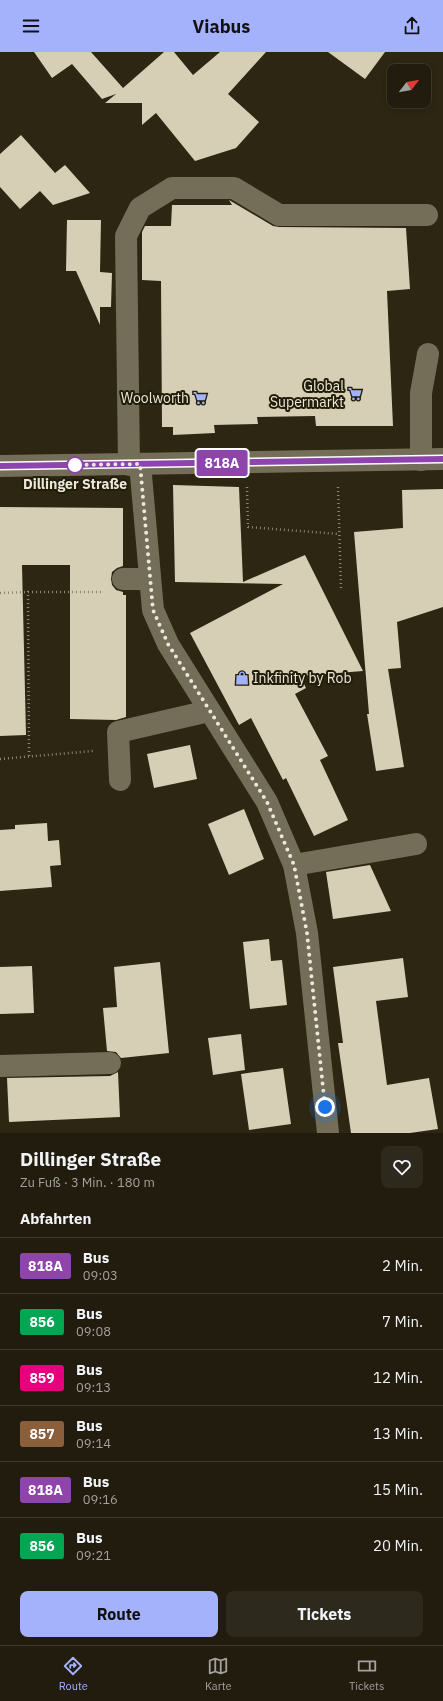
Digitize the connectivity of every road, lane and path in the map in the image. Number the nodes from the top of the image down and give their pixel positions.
1 (427, 215) dead end
2 (428, 354) dead end
3 (443, 459) edge
4 (337, 460) junction
5 (421, 460) junction
6 (247, 463) junction
7 (134, 465) junction
8 (0, 466) edge
9 (339, 534) junction
10 (122, 579) dead end
11 (150, 579) junction
12 (341, 589) dead end
13 (28, 592) junction
14 (105, 592) dead end
15 (0, 593) edge
16 (210, 711) junction
17 (92, 751) dead end
18 (29, 756) junction
19 (0, 759) edge
20 (120, 780) dead end
21 (416, 844) dead end
22 (294, 865) junction
23 (110, 1063) dead end
24 (0, 1066) edge
25 (328, 1133) edge

1 - 7 street
2 - 5 street
3 - 5 street
4 - 5 street
4 - 6 street
4 - 9 path
6 - 7 street
6 - 9 path
7 - 8 street
7 - 11 street
9 - 12 path
10 - 11 street
11 - 16 street
13 - 14 path
13 - 15 path
13 - 18 path
16 - 20 street
16 - 22 street
17 - 18 path
18 - 19 path
21 - 22 street
22 - 25 street
23 - 24 street

